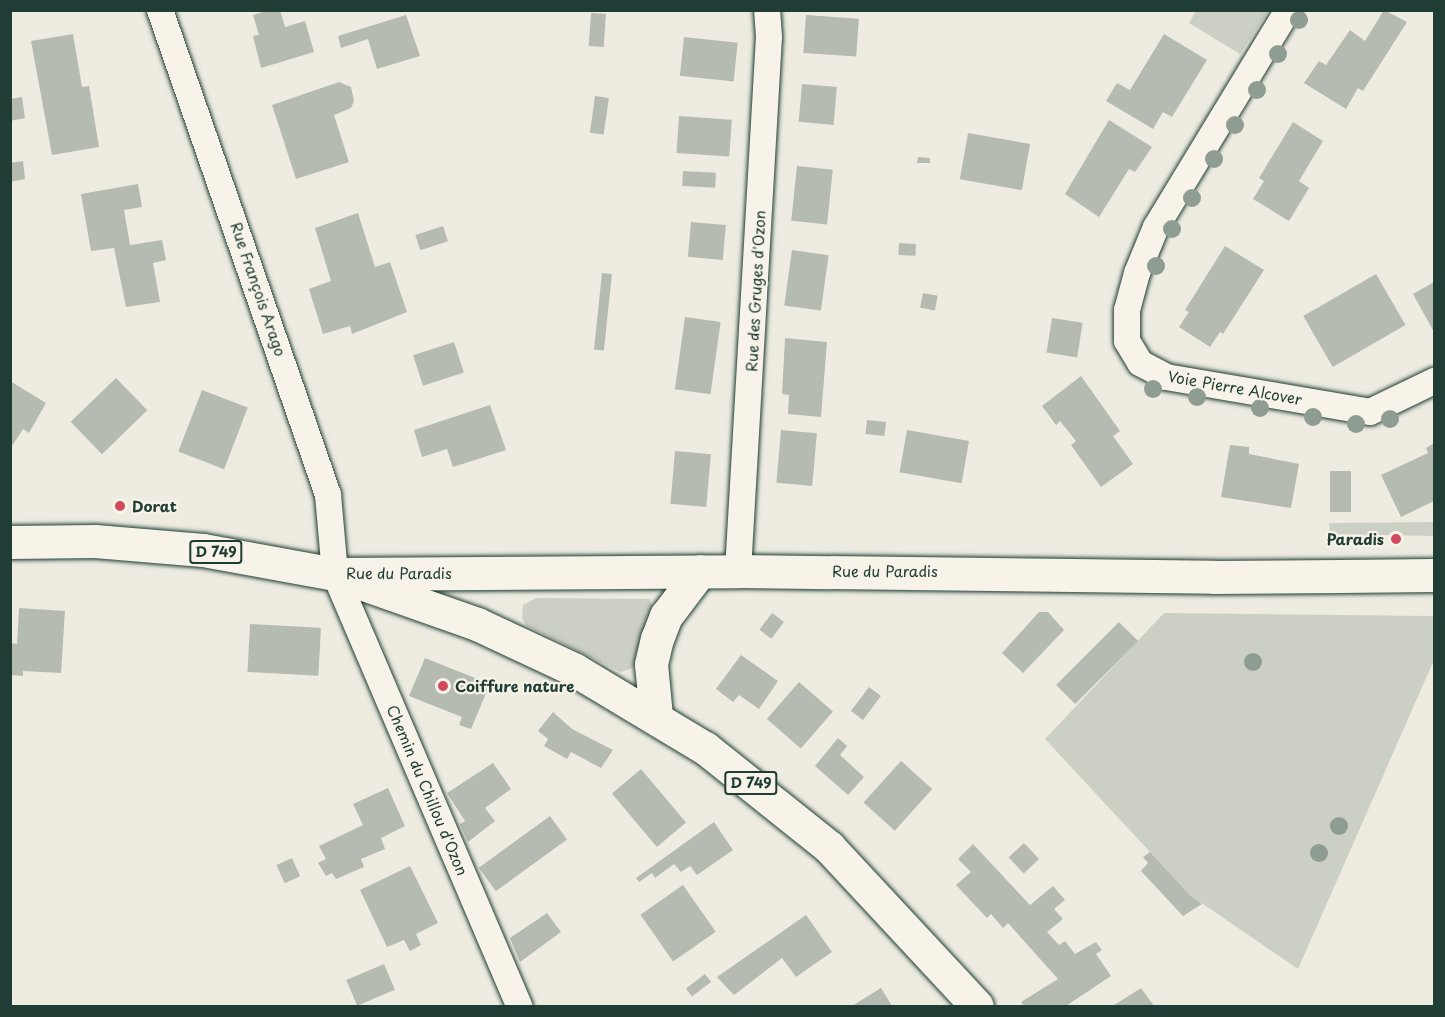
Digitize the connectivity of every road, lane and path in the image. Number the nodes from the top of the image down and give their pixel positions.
1 (160, 10) edge
2 (767, 10) edge
3 (1288, 10) edge
4 (1434, 381) edge
5 (10, 542) edge
6 (700, 571) junction
7 (738, 571) junction
8 (335, 574) junction
9 (1434, 575) edge
10 (656, 716) junction
11 (519, 1006) edge
12 (977, 1006) edge

1 - 8 street, Rue François Arago
2 - 7 street, Rue des Gruges d'Ozon
3 - 4 street, Voie Pierre Alcover
5 - 8 street, D 749
6 - 7 street, Rue du Paradis
6 - 8 street, Rue du Paradis
6 - 10 street
7 - 9 street, Rue du Paradis
8 - 10 street, D 749
8 - 11 street, Chemin du Chillou d'Ozon
10 - 12 street, D 749

